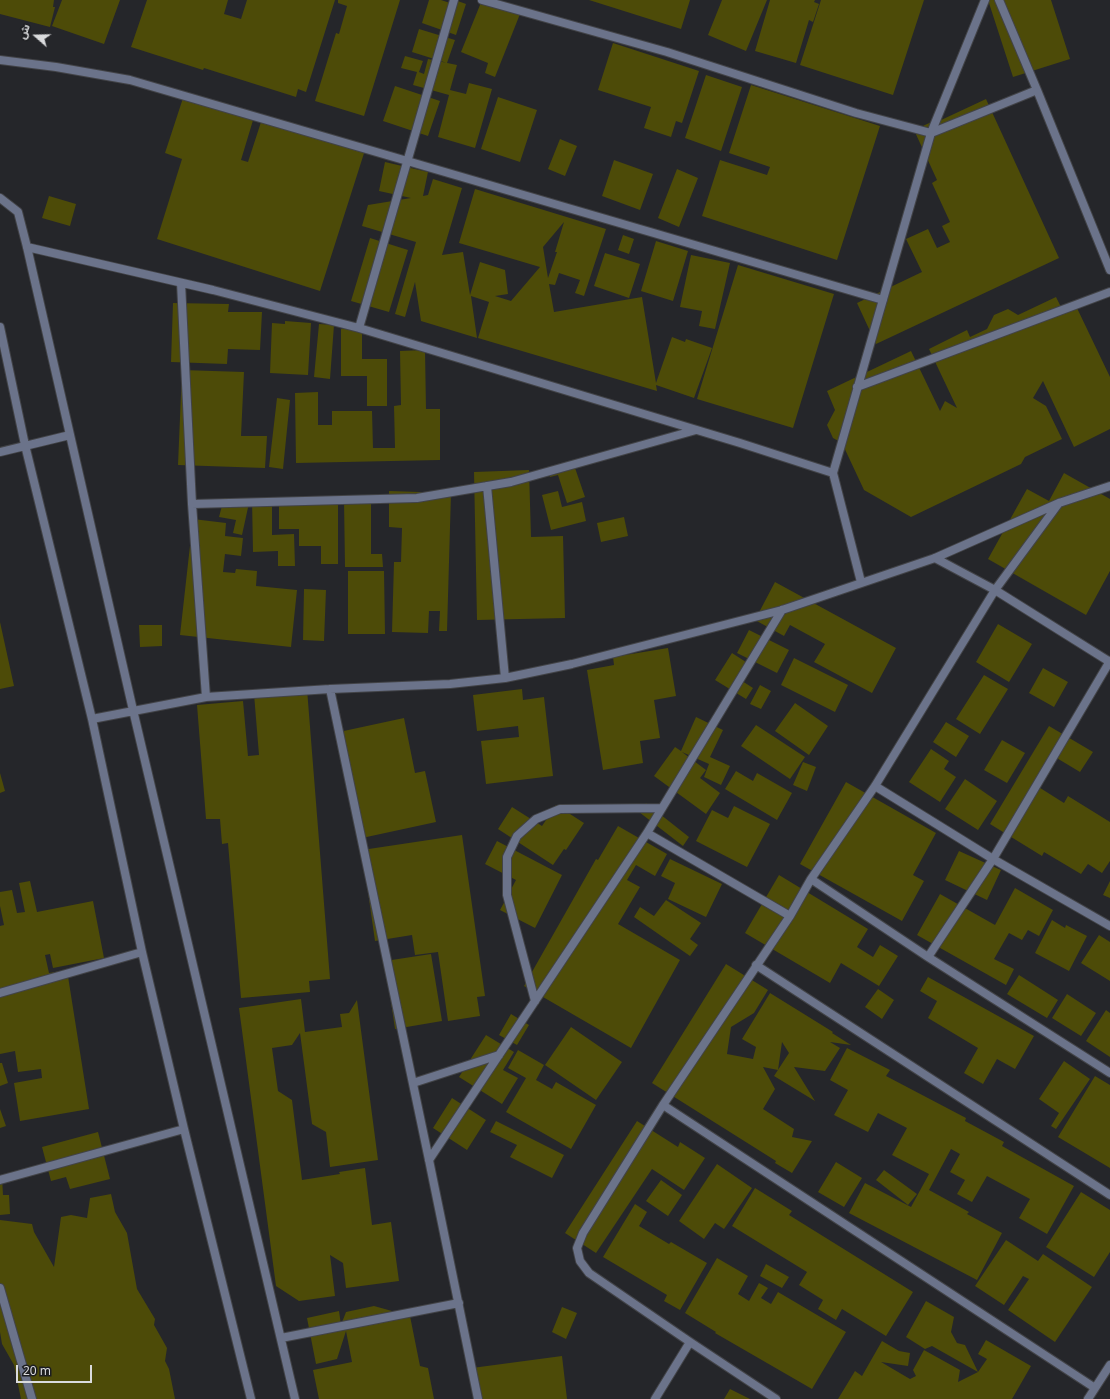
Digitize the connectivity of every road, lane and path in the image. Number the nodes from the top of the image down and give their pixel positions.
1 (454, 0) edge
2 (482, 0) edge
3 (985, 0) edge
4 (999, 0) edge
5 (0, 60) edge
6 (1037, 90) junction
7 (931, 133) junction
8 (408, 160) junction
9 (0, 198) edge
10 (27, 247) junction
11 (1110, 270) edge
12 (181, 283) junction
13 (1110, 292) edge
14 (883, 300) junction
15 (0, 327) edge
16 (359, 328) junction
17 (857, 387) junction
18 (697, 430) junction
19 (70, 434) junction
20 (25, 445) junction
21 (0, 452) edge
22 (833, 472) junction
23 (487, 486) junction
24 (1110, 486) edge
25 (1059, 503) junction
26 (192, 504) junction
27 (935, 558) junction
28 (861, 582) junction
29 (995, 590) junction
30 (782, 610) junction
31 (1110, 662) edge
32 (505, 678) junction
33 (330, 689) junction
34 (206, 697) junction
35 (133, 710) junction
36 (92, 718) junction
37 (875, 786) junction
38 (662, 808) junction
39 (647, 833) junction
40 (993, 859) junction
41 (811, 879) junction
42 (790, 916) junction
43 (1110, 926) edge
44 (142, 952) junction
45 (928, 957) junction
46 (756, 965) junction
47 (0, 994) edge
48 (535, 1001) junction
49 (499, 1056) junction
50 (1110, 1073) edge
51 (413, 1083) junction
52 (663, 1105) junction
53 (184, 1129) junction
54 (430, 1160) junction
55 (0, 1180) edge
56 (1110, 1194) edge
57 (0, 1288) edge
58 (458, 1303) junction
59 (281, 1338) junction
60 (690, 1342) junction
61 (1110, 1365) edge
62 (1095, 1388) junction
63 (32, 1399) edge
64 (252, 1399) edge
65 (295, 1399) edge
66 (478, 1399) edge
67 (654, 1399) edge
68 (776, 1399) edge
69 (1088, 1399) edge

1 - 8 street
2 - 7 street
3 - 7 street
4 - 6 street
5 - 8 street
6 - 7 street
6 - 11 street
7 - 14 street
8 - 14 street
8 - 16 street
9 - 10 street
10 - 12 street
10 - 19 street
12 - 16 street
12 - 26 street
13 - 17 street
14 - 17 street
15 - 20 street
16 - 18 street
17 - 22 street
18 - 22 street
18 - 23 street
19 - 20 street
19 - 35 street
20 - 21 street
20 - 36 street
22 - 28 street
23 - 26 street
23 - 32 street
24 - 25 street
25 - 27 street
25 - 29 street
26 - 34 street
27 - 28 street
27 - 29 street
28 - 30 street
29 - 31 street
29 - 37 street
30 - 32 street
30 - 38 street
31 - 40 street
32 - 33 street
33 - 34 street
33 - 51 street
34 - 35 street
35 - 36 street
35 - 59 street
36 - 44 street
37 - 40 street
37 - 41 street
38 - 39 street
38 - 48 street
39 - 42 street
39 - 48 street
40 - 43 street
40 - 45 street
41 - 42 street
41 - 45 street
42 - 46 street
44 - 47 street
44 - 53 street
45 - 50 street
46 - 52 street
46 - 56 street
48 - 49 street
49 - 51 street
49 - 54 street
51 - 54 street
52 - 60 street
52 - 62 street
53 - 55 street
53 - 64 street
54 - 58 street
57 - 63 street
58 - 59 street
58 - 66 street
59 - 65 street
60 - 67 street
60 - 68 street
61 - 62 street
62 - 69 street

